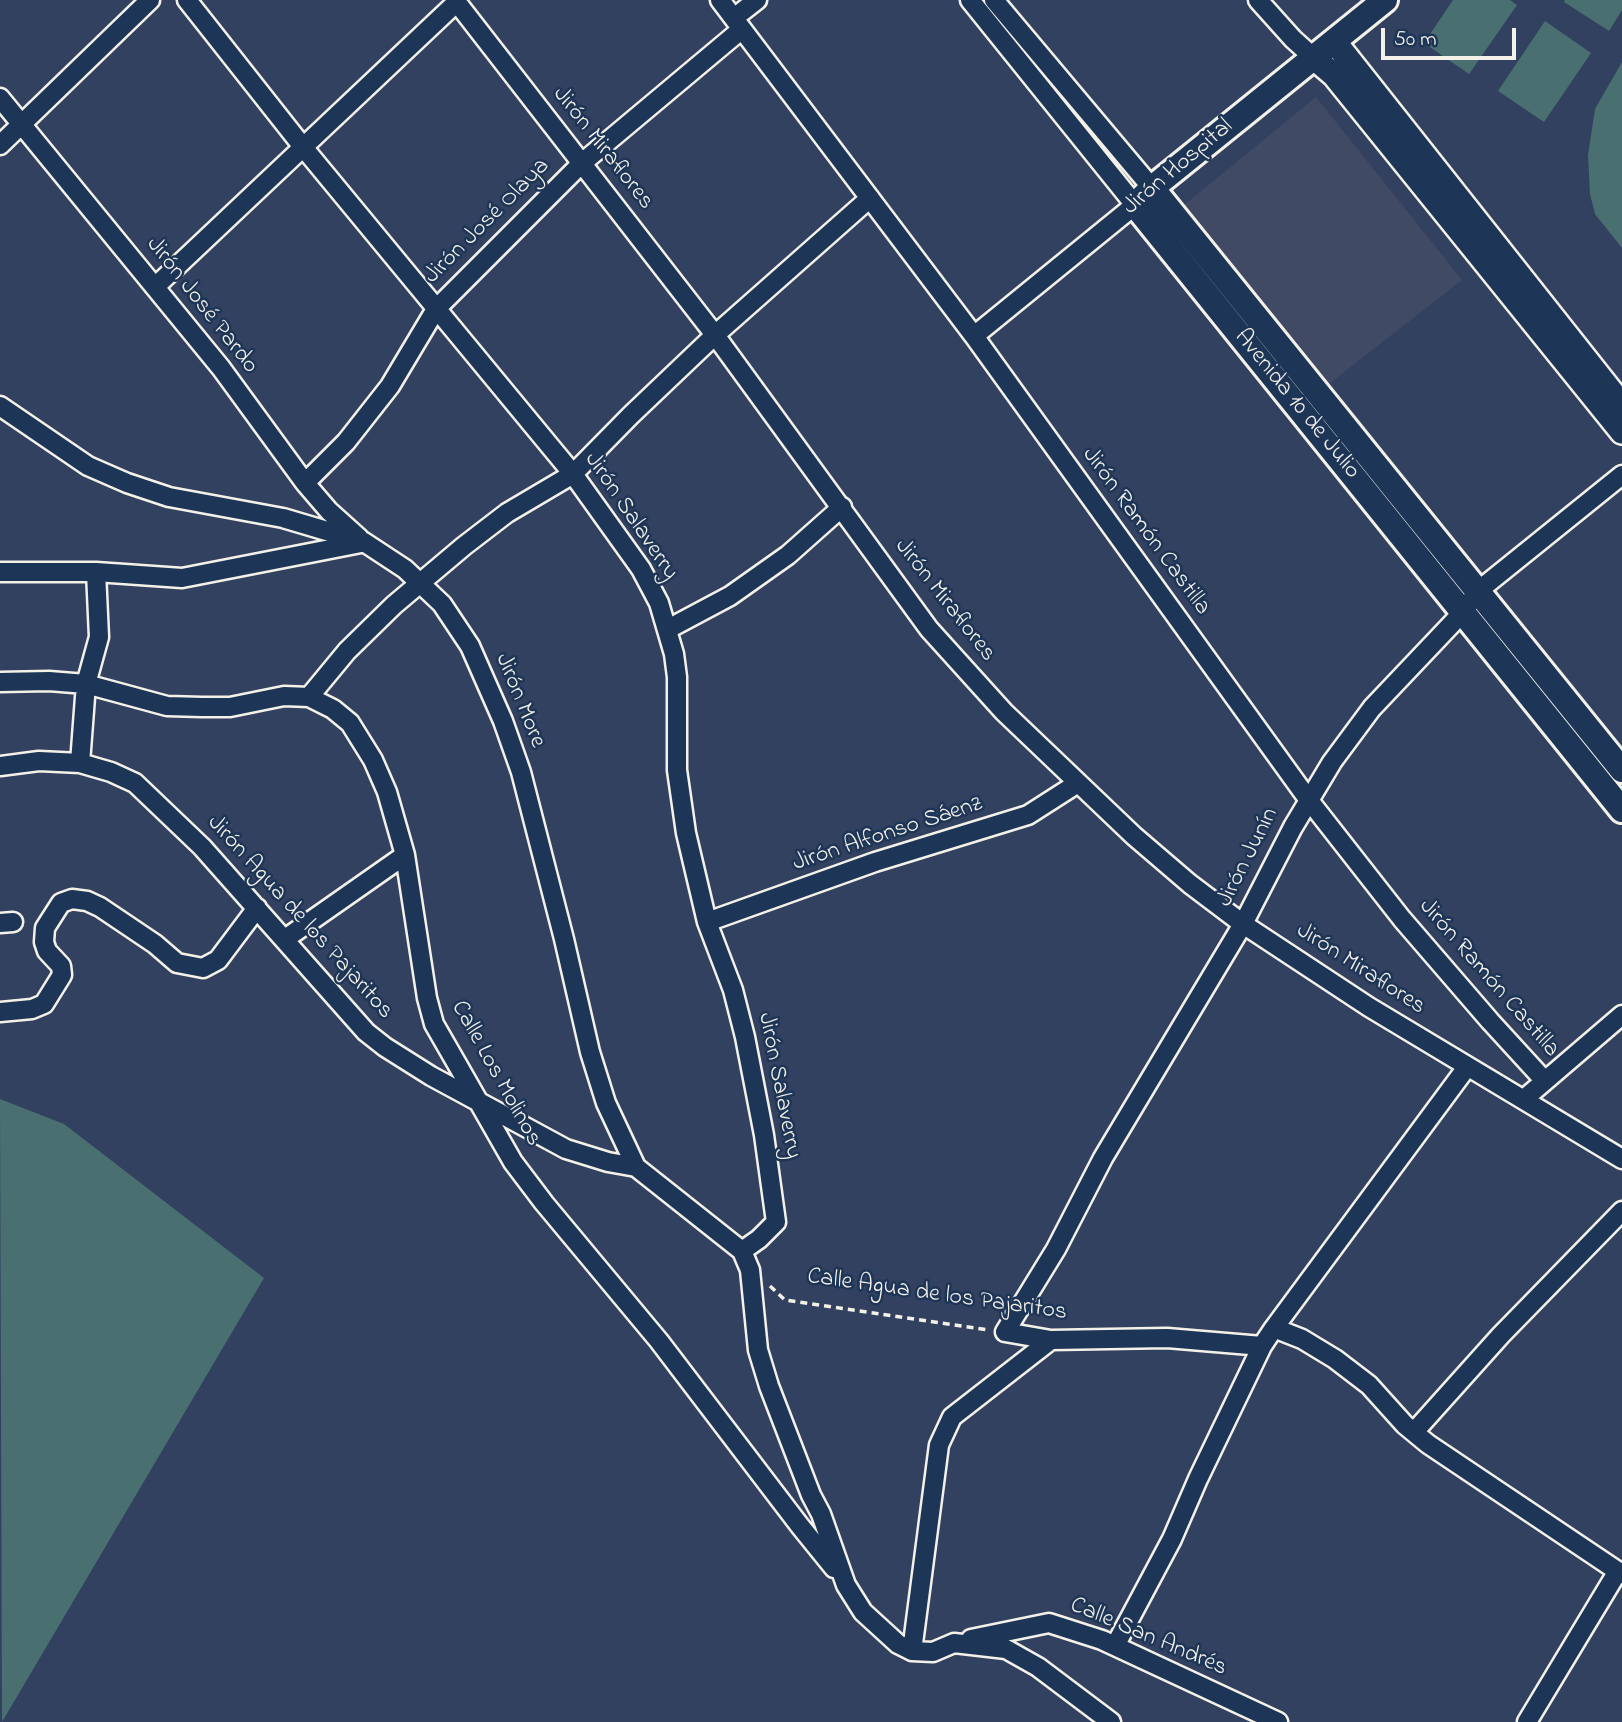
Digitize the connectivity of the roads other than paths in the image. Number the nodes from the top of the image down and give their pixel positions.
1 (150, 0) edge
2 (187, 0) edge
3 (720, 0) edge
4 (757, 0) edge
5 (970, 0) edge
6 (994, 0) edge
7 (1258, 0) edge
8 (1385, 0) edge
9 (456, 1) edge
10 (1009, 18) junction
11 (738, 24) junction
12 (995, 30) junction
13 (1334, 41) junction
14 (1038, 51) junction
15 (1314, 58) junction
16 (1022, 64) junction
17 (0, 98) edge
18 (21, 124) junction
19 (0, 145) edge
20 (303, 147) junction
21 (582, 163) junction
22 (1144, 196) junction
23 (870, 198) junction
24 (156, 286) junction
25 (436, 309) junction
26 (715, 335) junction
27 (974, 336) junction
28 (1622, 405) edge
29 (0, 406) edge
30 (1622, 432) edge
31 (573, 474) junction
32 (1622, 475) edge
33 (305, 483) junction
34 (842, 507) junction
35 (364, 542) junction
36 (0, 572) edge
37 (96, 572) junction
38 (422, 583) junction
39 (1478, 591) junction
40 (1462, 612) junction
41 (668, 629) junction
42 (0, 682) edge
43 (86, 684) junction
44 (309, 697) junction
45 (80, 763) junction
46 (0, 766) edge
47 (1622, 770) edge
48 (1078, 783) junction
49 (1308, 799) junction
50 (1622, 809) edge
51 (405, 855) junction
52 (257, 908) junction
53 (707, 922) junction
54 (1243, 924) junction
55 (285, 939) junction
56 (0, 1012) edge
57 (1622, 1015) edge
58 (1467, 1067) junction
59 (1545, 1080) junction
60 (1524, 1099) junction
61 (478, 1100) junction
62 (1622, 1159) edge
63 (636, 1167) junction
64 (1622, 1211) edge
65 (742, 1251) junction
66 (1274, 1328) junction
67 (1005, 1332) joint
68 (1051, 1340) junction
69 (1262, 1346) junction
70 (1414, 1432) junction
71 (1620, 1573) edge
72 (846, 1585) junction
73 (954, 1643) junction
74 (1115, 1646) junction
75 (912, 1651) junction
76 (1111, 1722) edge
77 (1278, 1722) edge
78 (1527, 1722) edge

1 - 18 street
2 - 20 street, Jirón Salaverry
3 - 11 street, Jirón Ramón Castilla
4 - 11 street, Jirón José Olaya
5 - 12 street, Avenida 10 de Julio
6 - 10 street, Avenida 10 de Julio
7 - 15 street
8 - 13 highway, Jirón Hospital
9 - 20 street
9 - 21 street, Jirón Miraflores
10 - 12 street
10 - 14 street, Avenida 10 de Julio
11 - 21 street, Jirón José Olaya
11 - 23 street, Jirón Ramón Castilla
12 - 16 street, Avenida 10 de Julio
13 - 15 highway, Jirón Hospital
13 - 28 main road
14 - 16 street
14 - 22 street, Avenida 10 de Julio
15 - 22 highway, Jirón Hospital
15 - 30 main road
16 - 22 street, Avenida 10 de Julio
17 - 18 street, Jirón José Pardo
18 - 19 street
18 - 24 street, Jirón José Pardo
20 - 24 street
20 - 25 street, Jirón Salaverry
21 - 25 street, Jirón José Olaya
21 - 26 street, Jirón Miraflores
22 - 27 street, Jirón Hospital
22 - 39 highway, Avenida 10 de Julio
22 - 40 highway, Avenida 10 de Julio
23 - 26 street
23 - 27 street, Jirón Ramón Castilla
24 - 33 street, Jirón José Pardo
25 - 31 street, Jirón Salaverry
25 - 33 street, Jirón José Olaya
26 - 31 street
26 - 34 street, Jirón Miraflores
27 - 49 street, Jirón Ramón Castilla
29 - 35 street, Jirón More
31 - 38 street
31 - 41 street, Jirón Salaverry
32 - 39 street, Jirón Junín
33 - 35 street, Jirón José Pardo
34 - 41 street
34 - 48 street, Jirón Miraflores
35 - 37 street
35 - 38 street, Jirón More
36 - 37 street
37 - 43 street
38 - 44 street
38 - 63 street, Jirón More
39 - 40 street, Jirón Junín
39 - 47 highway, Avenida 10 de Julio
40 - 49 street, Jirón Junín
40 - 50 highway, Avenida 10 de Julio
41 - 53 street, Jirón Salaverry
42 - 43 street
43 - 44 street
43 - 45 street
44 - 51 street, Calle Los Molinos
45 - 46 street, Jirón Agua de los Pajaritos
45 - 52 street, Jirón Agua de los Pajaritos
48 - 53 street, Jirón Alfonso Sáenz
48 - 54 street, Jirón Miraflores
49 - 54 street, Jirón Junín
49 - 59 street, Jirón Ramón Castilla
51 - 55 street
51 - 61 street, Calle Los Molinos
52 - 55 street, Jirón Agua de los Pajaritos
52 - 56 street
53 - 65 street, Jirón Salaverry
54 - 58 street, Jirón Miraflores
54 - 67 street, Jirón Junín
55 - 61 street, Jirón Agua de los Pajaritos
57 - 59 street
58 - 60 street, Jirón Miraflores
58 - 66 street
59 - 60 street
60 - 62 street
61 - 63 street, Jirón Agua de los Pajaritos
61 - 72 street, Calle Los Molinos
63 - 65 street, Jirón More
64 - 70 street
65 - 72 street
66 - 69 street
66 - 70 street
67 - 68 street, Calle Agua de los Pajaritos
68 - 69 street, Calle Agua de los Pajaritos
68 - 75 street
69 - 74 street
70 - 71 street
71 - 78 street
72 - 75 street
73 - 74 street, Calle San Andrés
73 - 75 street
73 - 76 street
74 - 77 street, Calle San Andrés

